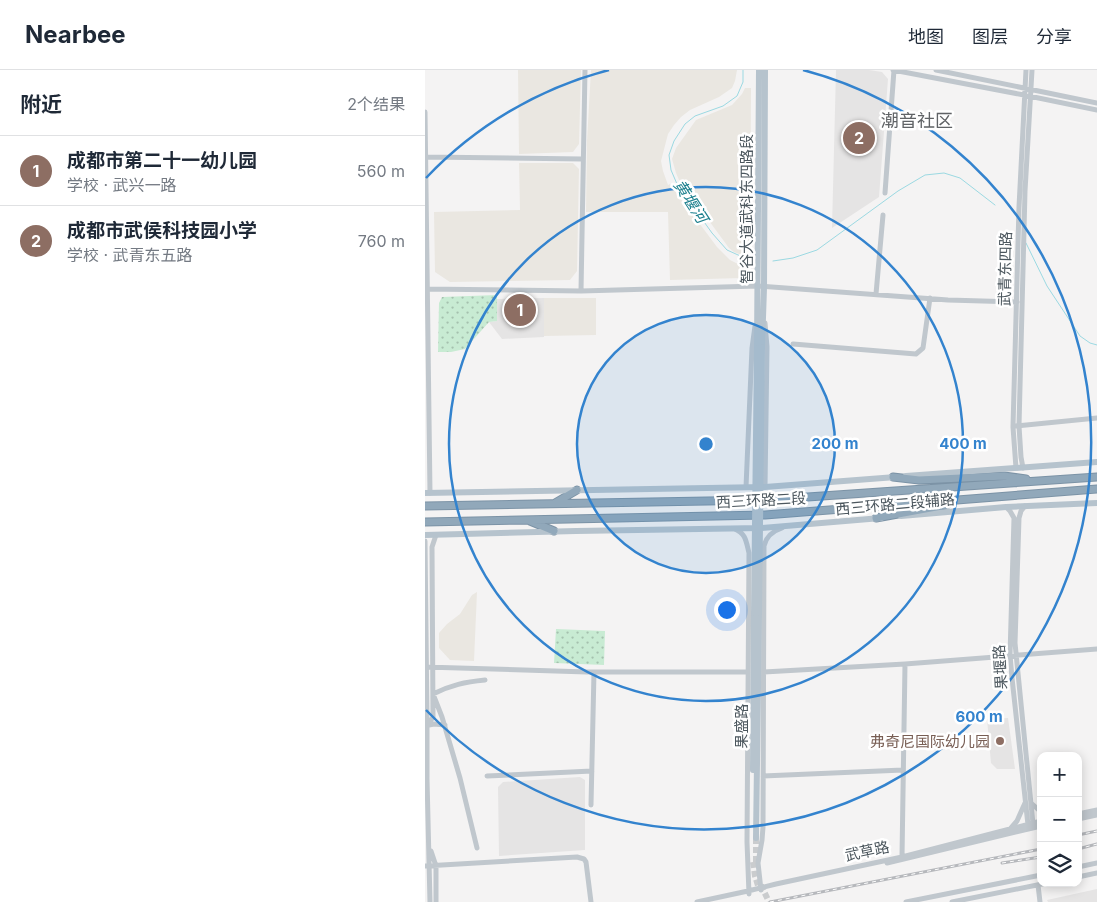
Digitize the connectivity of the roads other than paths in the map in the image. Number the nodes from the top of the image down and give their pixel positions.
1 (585, 70) edge
2 (759, 70) edge
3 (765, 70) edge
4 (893, 70) edge
5 (936, 70) edge
6 (1026, 70) edge
7 (1032, 70) edge
8 (1024, 88) junction
9 (1030, 89) junction
10 (1024, 95) junction
11 (1030, 96) junction
12 (1097, 103) edge
13 (1097, 110) edge
14 (425, 112) edge
15 (425, 157) edge
16 (583, 159) junction
17 (885, 193) dead end
18 (883, 215) dead end
19 (761, 287) junction
20 (426, 289) edge
21 (581, 291) junction
22 (876, 294) junction
23 (930, 298) junction
24 (1017, 302) junction
25 (764, 308) junction
26 (757, 311) junction
27 (793, 344) dead end
28 (759, 348) junction
29 (1097, 418) edge
30 (1016, 426) junction
31 (1097, 462) edge
32 (1019, 468) junction
33 (893, 477) junction
34 (1097, 477) edge
35 (1041, 480) junction
36 (765, 487) junction
37 (747, 488) junction
38 (577, 490) junction
39 (1097, 490) edge
40 (427, 493) edge
41 (982, 498) junction
42 (1097, 503) edge
43 (554, 504) junction
44 (425, 506) edge
45 (1025, 506) junction
46 (1006, 507) junction
47 (876, 518) junction
48 (528, 520) junction
49 (425, 522) edge
50 (785, 526) junction
51 (734, 529) junction
52 (555, 531) junction
53 (425, 535) edge
54 (436, 535) junction
55 (425, 541) edge
56 (1097, 648) edge
57 (1013, 655) junction
58 (905, 664) junction
59 (433, 666) junction
60 (426, 667) edge
61 (594, 672) junction
62 (748, 672) junction
63 (763, 672) junction
64 (485, 680) dead end
65 (748, 691) junction
66 (763, 693) junction
67 (433, 694) junction
68 (433, 717) junction
69 (442, 717) junction
70 (427, 721) junction
71 (756, 722) junction
72 (445, 725) junction
73 (427, 727) junction
74 (748, 740) junction
75 (763, 742) junction
76 (903, 770) junction
77 (592, 771) junction
78 (487, 776) dead end
79 (763, 776) junction
80 (426, 779) edge
81 (1028, 803) junction
82 (591, 805) dead end
83 (1037, 809) edge
84 (1097, 810) edge
85 (1082, 813) edge
86 (1097, 815) edge
87 (1082, 818) edge
88 (1037, 823) edge
89 (1031, 826) junction
90 (1037, 826) edge
91 (1011, 828) junction
92 (754, 838) tunnel mouth
93 (477, 848) dead end
94 (902, 857) junction
95 (1097, 864) edge
96 (430, 866) edge
97 (1082, 866) edge
98 (1097, 873) edge
99 (1037, 876) edge
100 (1082, 876) edge
101 (1037, 885) edge
102 (1038, 887) edge
103 (761, 889) junction
104 (749, 893) junction
105 (430, 902) edge
106 (436, 902) edge
107 (591, 902) edge
108 (697, 902) edge
109 (713, 902) edge
110 (907, 902) edge
111 (952, 902) edge
112 (1040, 902) edge

1 - 16 street
2 - 19 main road, 智谷大道武科东四路段
3 - 19 main road, 智谷大道武科东四路段
4 - 10 street
4 - 17 street
5 - 8 street
6 - 8 street, 武青东四路
7 - 9 street, 武青东四路
8 - 9 street
8 - 10 street, 武青东四路
9 - 11 street, 武青东四路
9 - 12 street
10 - 11 street
10 - 24 street, 武青东四路
11 - 13 street
11 - 30 street, 武青东四路
14 - 15 street
15 - 16 street
15 - 20 street
16 - 21 street
18 - 22 street
19 - 21 street
19 - 22 street
19 - 25 main road
19 - 26 main road, 智谷大道武科东四路段
20 - 21 street
20 - 40 street
22 - 23 street
23 - 24 street
23 - 27 street
24 - 30 street, 武青东四路
25 - 28 main road
25 - 36 street
26 - 28 main road, 智谷大道武科东四路段
26 - 37 street
28 - 71 main road, 果盛路, bridge
29 - 30 street
30 - 32 street, 武青东四路
31 - 32 main road, 西三环路二段辅路
32 - 33 main road, 西三环路二段辅路
33 - 35 highway
33 - 36 main road, 西三环路二段辅路
34 - 35 highway, 西三环路二段
35 - 43 highway, 西三环路二段
36 - 37 main road, 西三环路二段辅路
37 - 38 main road, 西三环路二段辅路
38 - 40 main road, 西三环路二段辅路
38 - 43 highway
39 - 41 highway, 西三环路二段
41 - 47 highway
41 - 48 highway, 西三环路二段
42 - 45 main road, 西三环路二段辅路
43 - 44 highway, 西三环路二段
45 - 46 main road, 西三环路二段辅路
45 - 57 street, 果堰路
46 - 47 main road, 西三环路二段辅路
46 - 57 street, 果堰路
47 - 50 main road, 西三环路二段辅路
48 - 49 highway, 西三环路二段
48 - 52 highway
50 - 51 main road, 西三环路二段辅路
50 - 63 street
51 - 52 main road, 西三环路二段辅路
51 - 62 street
52 - 54 main road, 西三环路二段辅路
53 - 54 main road, 西三环路二段辅路
54 - 59 street
55 - 60 street
56 - 57 street
57 - 58 street
57 - 81 street, 果堰路
58 - 63 street
58 - 76 street
59 - 60 street
59 - 61 street
59 - 67 street
60 - 70 street
61 - 62 street
61 - 77 street
62 - 65 street
63 - 66 street
64 - 67 street
65 - 71 street
65 - 74 street
66 - 71 street
66 - 75 street
67 - 68 street
67 - 69 street
68 - 69 street
68 - 70 street
68 - 73 street
69 - 72 street
70 - 73 street
71 - 74 street
71 - 75 street
71 - 92 main road, 果盛路
72 - 73 street
72 - 93 street
73 - 80 street
74 - 104 street
75 - 79 street
76 - 79 street
76 - 94 street
77 - 78 street
77 - 82 street
79 - 103 street
80 - 96 street
81 - 83 street
81 - 89 street, 果堰路
81 - 91 street
84 - 85 street
86 - 87 street
88 - 89 street, 武草路
89 - 90 street, 武草路
89 - 91 street, 武草路
89 - 103 street, 武草路
91 - 94 street, 武草路
94 - 103 street, 武草路
95 - 97 street
96 - 105 street
96 - 106 street
96 - 107 street
98 - 100 street
99 - 110 street
101 - 111 street
102 - 112 street
103 - 104 street, 武草路
104 - 108 street, 武草路
104 - 109 street, 武草路

